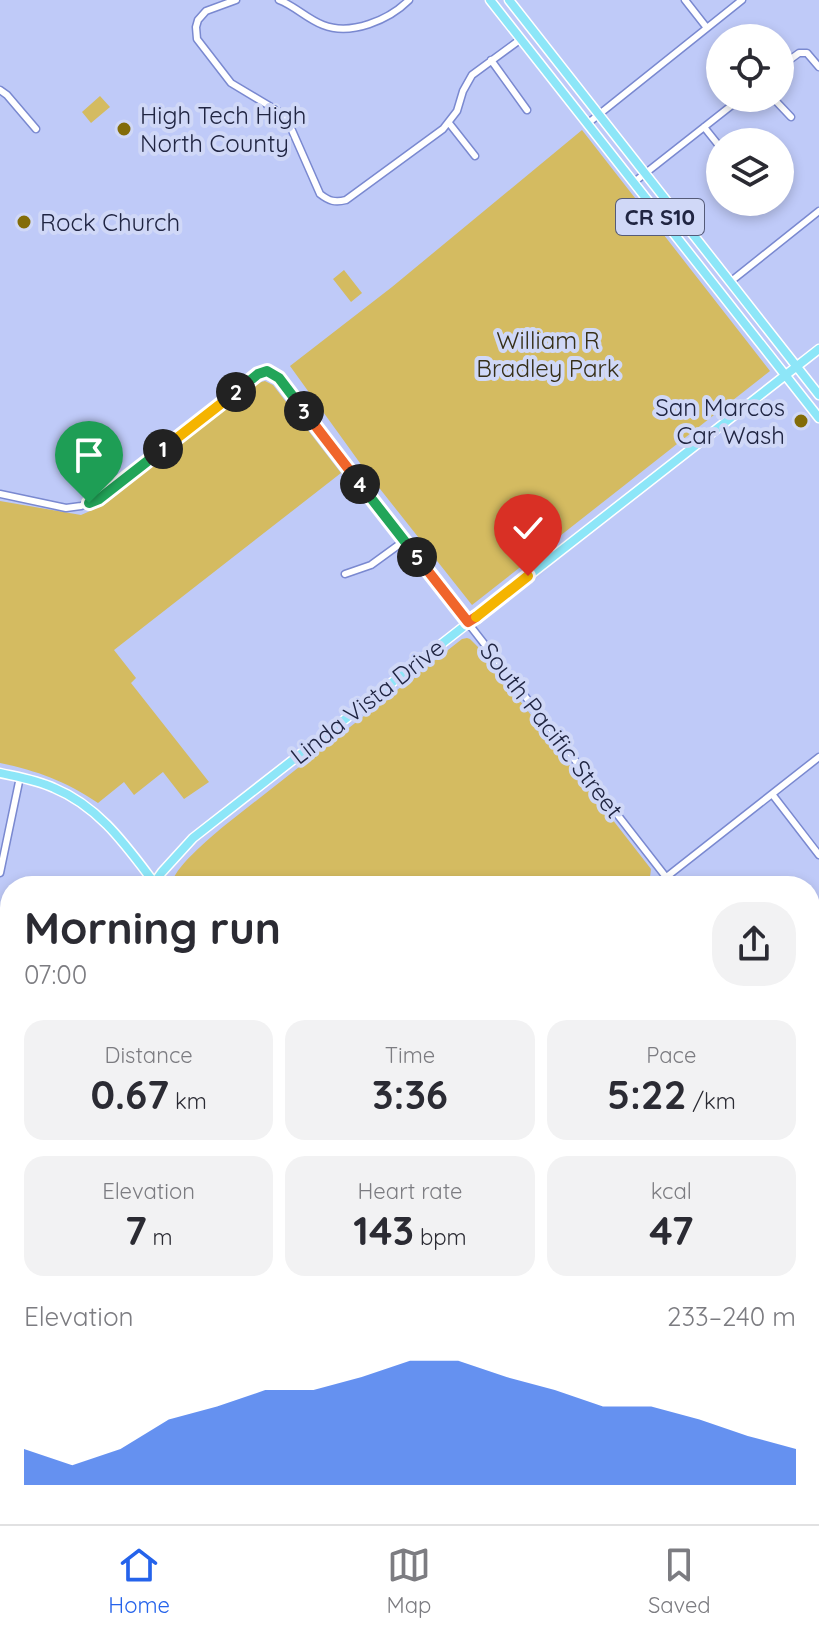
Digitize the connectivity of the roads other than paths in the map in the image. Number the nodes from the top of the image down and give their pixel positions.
1 (236, 0) edge
2 (279, 0) edge
3 (409, 0) edge
4 (490, 0) edge
5 (509, 0) edge
6 (685, 0) edge
7 (742, 0) edge
8 (712, 24) edge
9 (706, 27) edge
10 (706, 29) edge
11 (521, 39) junction
12 (794, 57) edge
13 (491, 60) junction
14 (819, 67) edge
15 (0, 90) edge
16 (527, 110) dead end
17 (723, 112) edge
18 (786, 112) edge
19 (599, 115) junction
20 (791, 117) dead end
21 (449, 123) junction
22 (587, 124) junction
23 (704, 127) junction
24 (36, 129) dead end
25 (706, 130) edge
26 (475, 156) dead end
27 (645, 174) junction
28 (633, 183) junction
29 (819, 211) edge
30 (730, 282) junction
31 (819, 349) edge
32 (796, 367) junction
33 (784, 376) junction
34 (819, 395) edge
35 (819, 418) edge
36 (0, 494) edge
37 (404, 541) junction
38 (345, 574) dead end
39 (468, 622) junction
40 (819, 757) edge
41 (0, 773) edge
42 (20, 777) junction
43 (772, 794) junction
44 (819, 855) edge
45 (0, 873) edge
46 (147, 876) edge
47 (161, 876) edge
48 (665, 876) edge
49 (667, 876) edge

1 - 21 street
2 - 3 street
4 - 11 main road, CR S10
5 - 19 main road, CR S10
6 - 9 street
7 - 8 street
10 - 19 street
11 - 13 street
11 - 22 main road, CR S10
12 - 14 street
13 - 16 street
13 - 21 street
15 - 24 street
17 - 23 street
18 - 20 street
19 - 22 street
19 - 27 main road, CR S10
21 - 26 street
22 - 28 main road, CR S10
23 - 25 street
23 - 27 street
27 - 28 street
27 - 30 main road, CR S10
28 - 33 main road, CR S10
29 - 30 street
30 - 32 main road, CR S10
31 - 32 main road, Linda Vista Drive
32 - 33 main road, Linda Vista Drive
32 - 34 main road, CR S10
33 - 35 main road, CR S10
33 - 39 main road, Linda Vista Drive
36 - 37 street, South Pacific Street
37 - 38 street
37 - 39 street, South Pacific Street
39 - 47 main road, Linda Vista Drive
39 - 48 street, South Pacific Street
40 - 43 street
41 - 42 main road
42 - 45 street
42 - 46 main road
43 - 44 street
43 - 49 street

